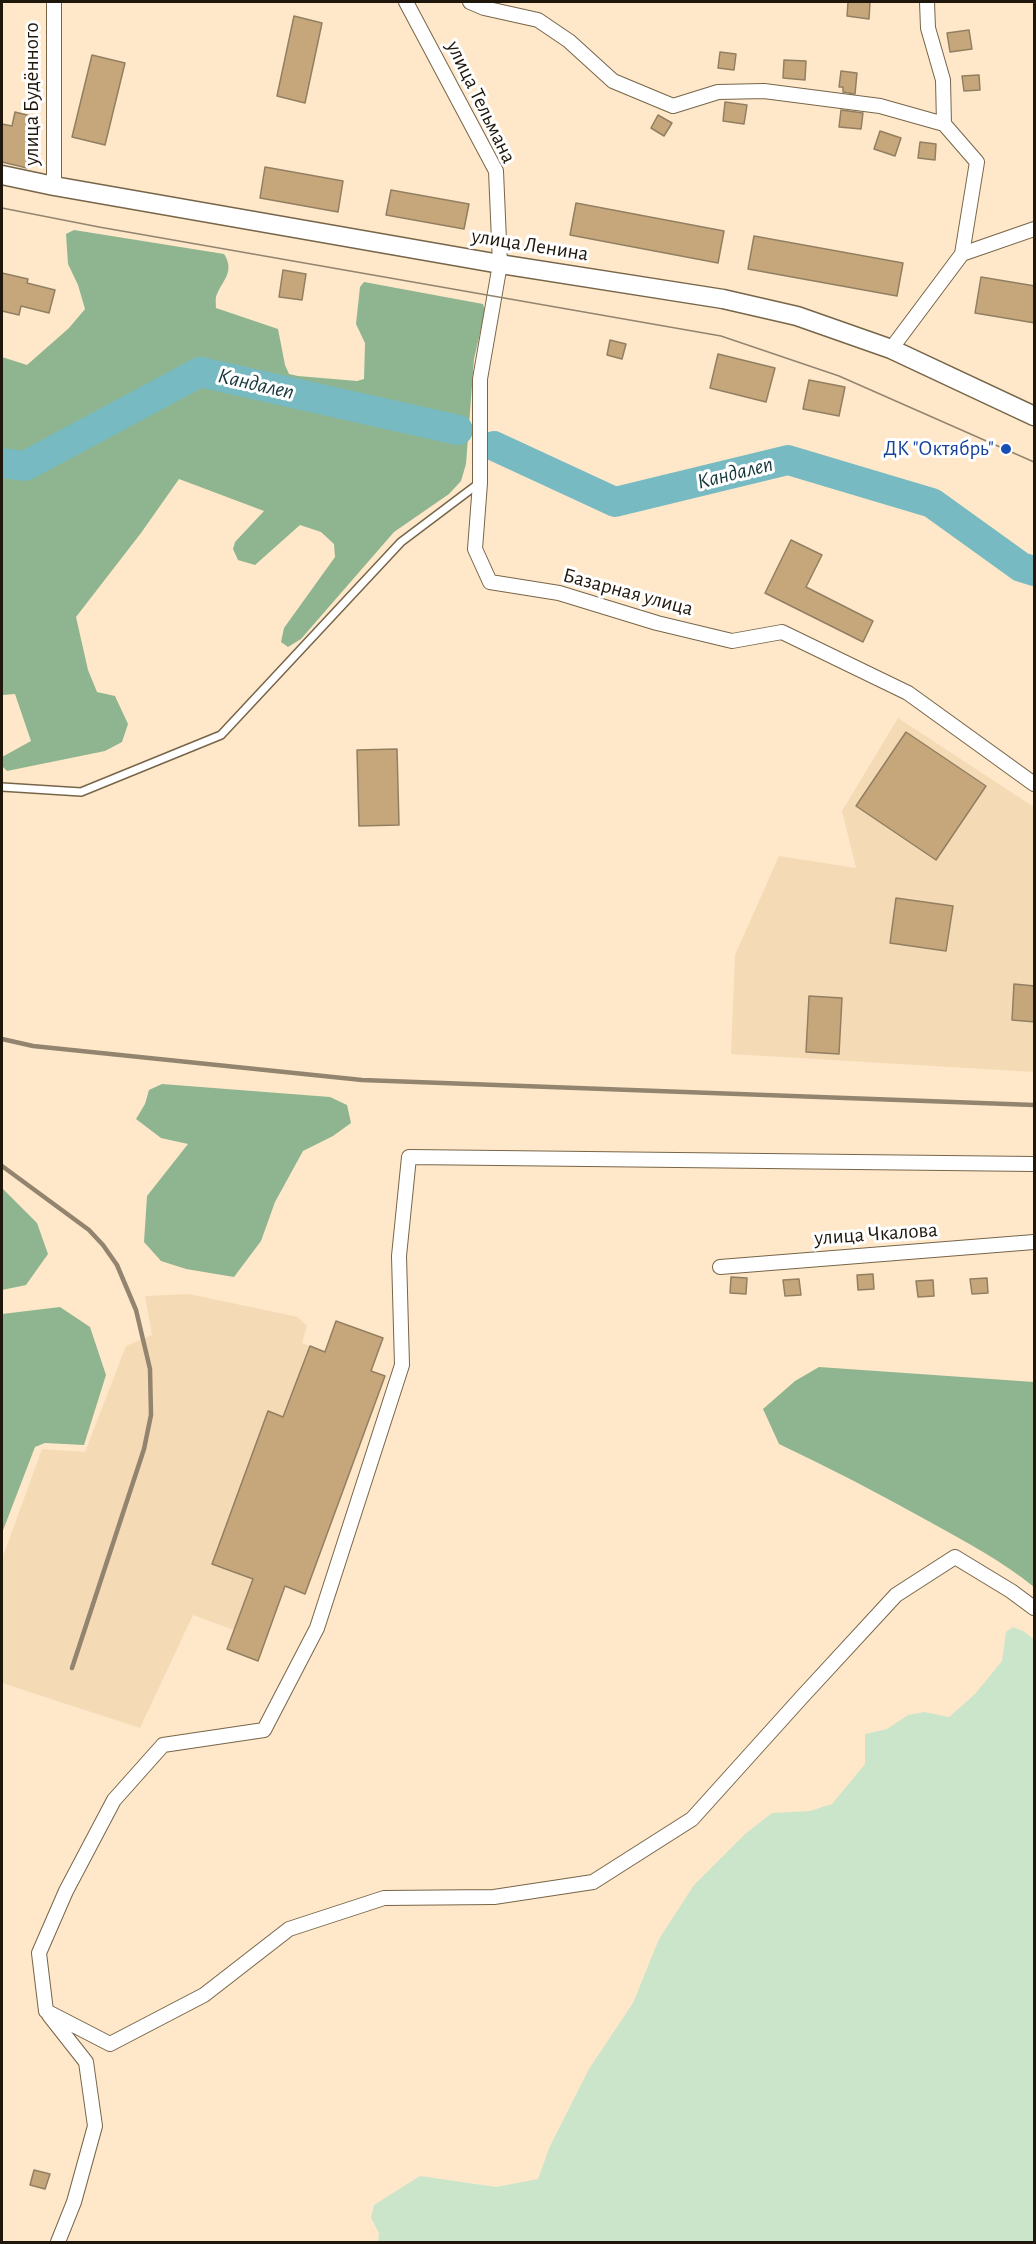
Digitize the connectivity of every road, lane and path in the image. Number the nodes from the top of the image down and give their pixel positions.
1 (54, 2) edge
2 (406, 2) edge
3 (470, 2) edge
4 (927, 2) edge
5 (944, 124) junction
6 (2, 175) edge
7 (54, 186) junction
8 (1035, 229) edge
9 (962, 254) junction
10 (500, 264) junction
11 (891, 350) junction
12 (1035, 416) edge
13 (480, 483) junction
14 (1035, 783) edge
15 (2, 787) edge
16 (1035, 1164) edge
17 (1035, 1242) edge
18 (720, 1267) dead end
19 (1035, 1608) edge
20 (46, 2011) junction
21 (58, 2242) edge

1 - 7 street, улица Будённого
2 - 10 street, улица Тельмана
3 - 5 street
4 - 5 street
5 - 9 street
6 - 7 main road, улица Ленина
7 - 10 main road, улица Ленина
8 - 9 street
9 - 11 street
10 - 11 main road, улица Ленина
10 - 13 street, Базарная улица
11 - 12 main road, улица Ленина
13 - 14 street, Базарная улица
13 - 15 lane
16 - 20 street
17 - 18 street, улица Чкалова
19 - 20 street
20 - 21 street

